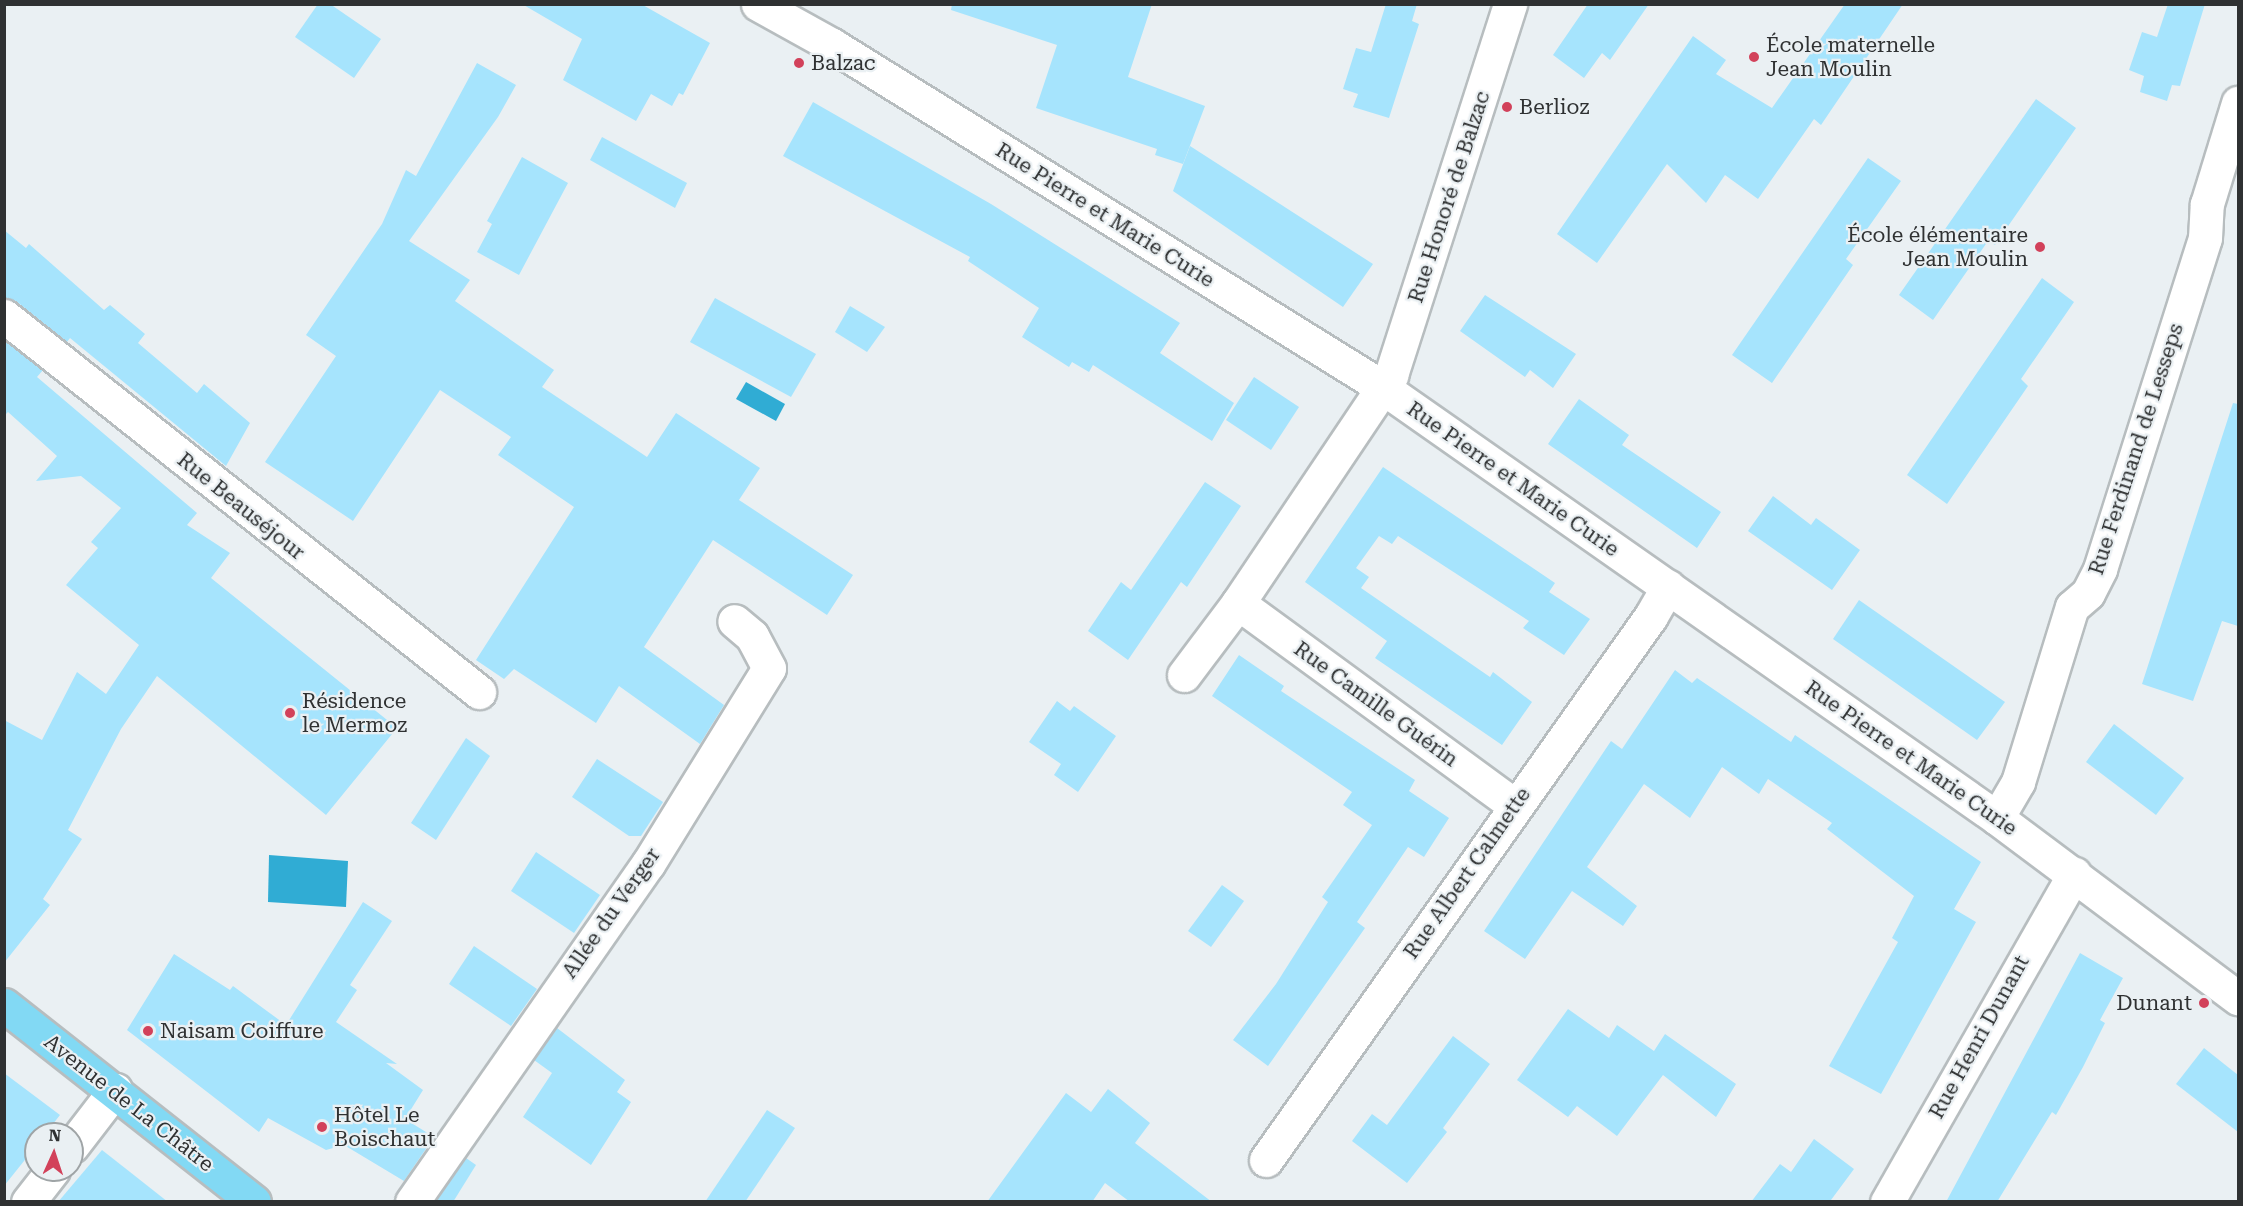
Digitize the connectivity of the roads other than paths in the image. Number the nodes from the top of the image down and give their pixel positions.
1 (758, 4) edge
2 (1510, 4) edge
3 (2238, 104) edge
4 (4, 316) edge
5 (1382, 387) junction
6 (1668, 586) junction
7 (1238, 603) junction
8 (734, 621) dead end
9 (1184, 675) dead end
10 (479, 692) dead end
11 (1514, 806) junction
12 (1997, 818) junction
13 (2074, 874) junction
14 (2238, 998) edge
15 (4, 1005) edge
16 (115, 1090) junction
17 (84, 1130) edge
18 (1266, 1160) dead end
19 (43, 1182) edge
20 (27, 1202) edge
21 (254, 1202) edge
22 (412, 1202) edge
23 (1887, 1202) edge

1 - 5 street, Rue Pierre et Marie Curie
2 - 5 street, Rue Honoré de Balzac
3 - 12 street, Rue Ferdinand de Lesseps
4 - 10 street, Rue Beauséjour
5 - 6 street, Rue Pierre et Marie Curie
5 - 7 street
6 - 11 street, Rue Albert Calmette
6 - 12 street, Rue Pierre et Marie Curie
7 - 9 street
7 - 11 street, Rue Camille Guérin
8 - 22 street, Allée du Verger
11 - 18 street, Rue Albert Calmette
12 - 13 street, Rue Pierre et Marie Curie
13 - 14 street, Rue Pierre et Marie Curie
13 - 23 street, Rue Henri Dunant
15 - 16 main road, Avenue de La Châtre
16 - 17 street
16 - 21 main road, Avenue de La Châtre
19 - 20 street

